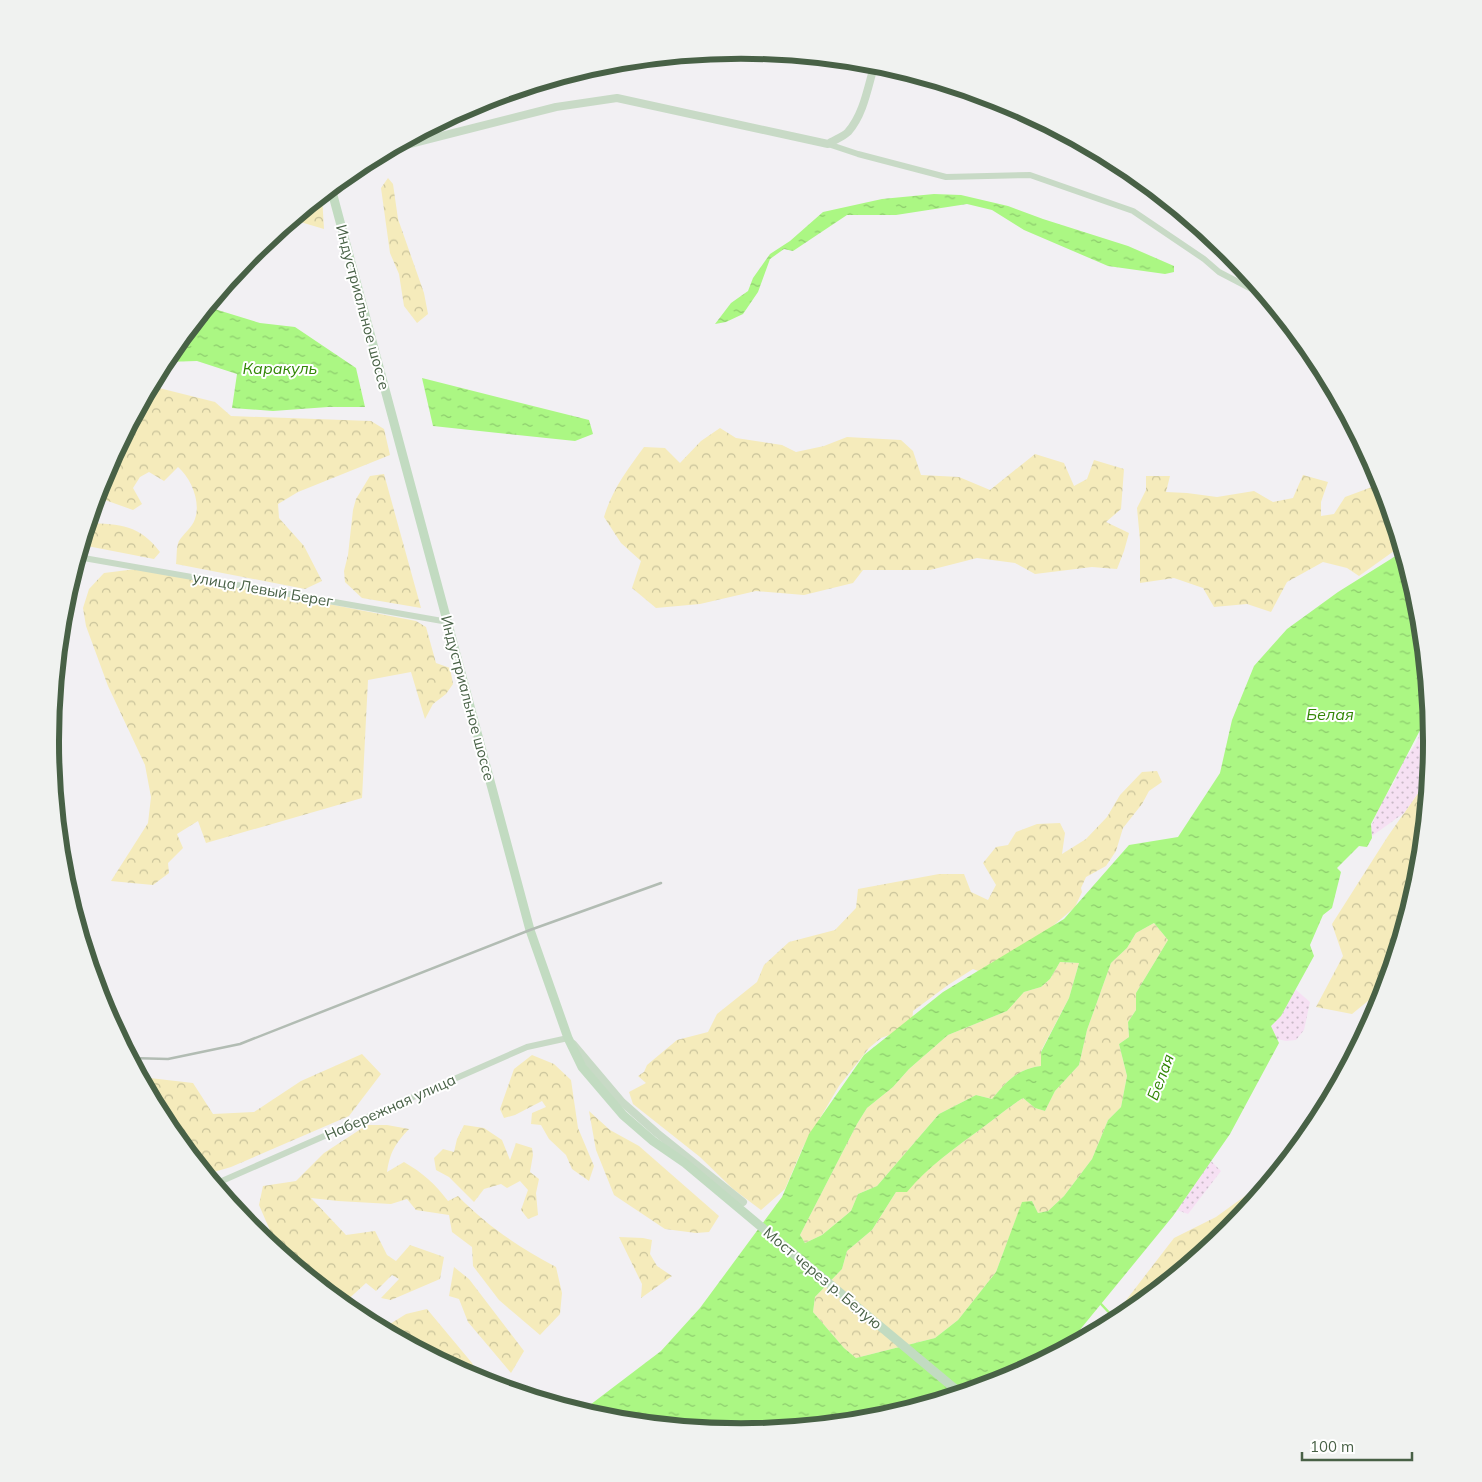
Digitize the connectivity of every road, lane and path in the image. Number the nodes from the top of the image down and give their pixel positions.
1 (872, 72) edge
2 (412, 143) edge
3 (828, 144) junction
4 (333, 195) edge
5 (1252, 289) edge
6 (84, 558) edge
7 (448, 622) junction
8 (568, 1038) junction
9 (685, 1163) joint
10 (220, 1182) edge
11 (743, 1202) dead end
12 (955, 1389) edge

1 - 3 street
2 - 3 street
3 - 5 street
4 - 7 main road, Индустриальное шоссе
6 - 7 street, улица Левый Берег
7 - 8 main road, Индустриальное шоссе
8 - 9 main road, Индустриальное шоссе
8 - 10 street, Набережная улица
8 - 11 street
9 - 12 main road, Мост через р. Белую

